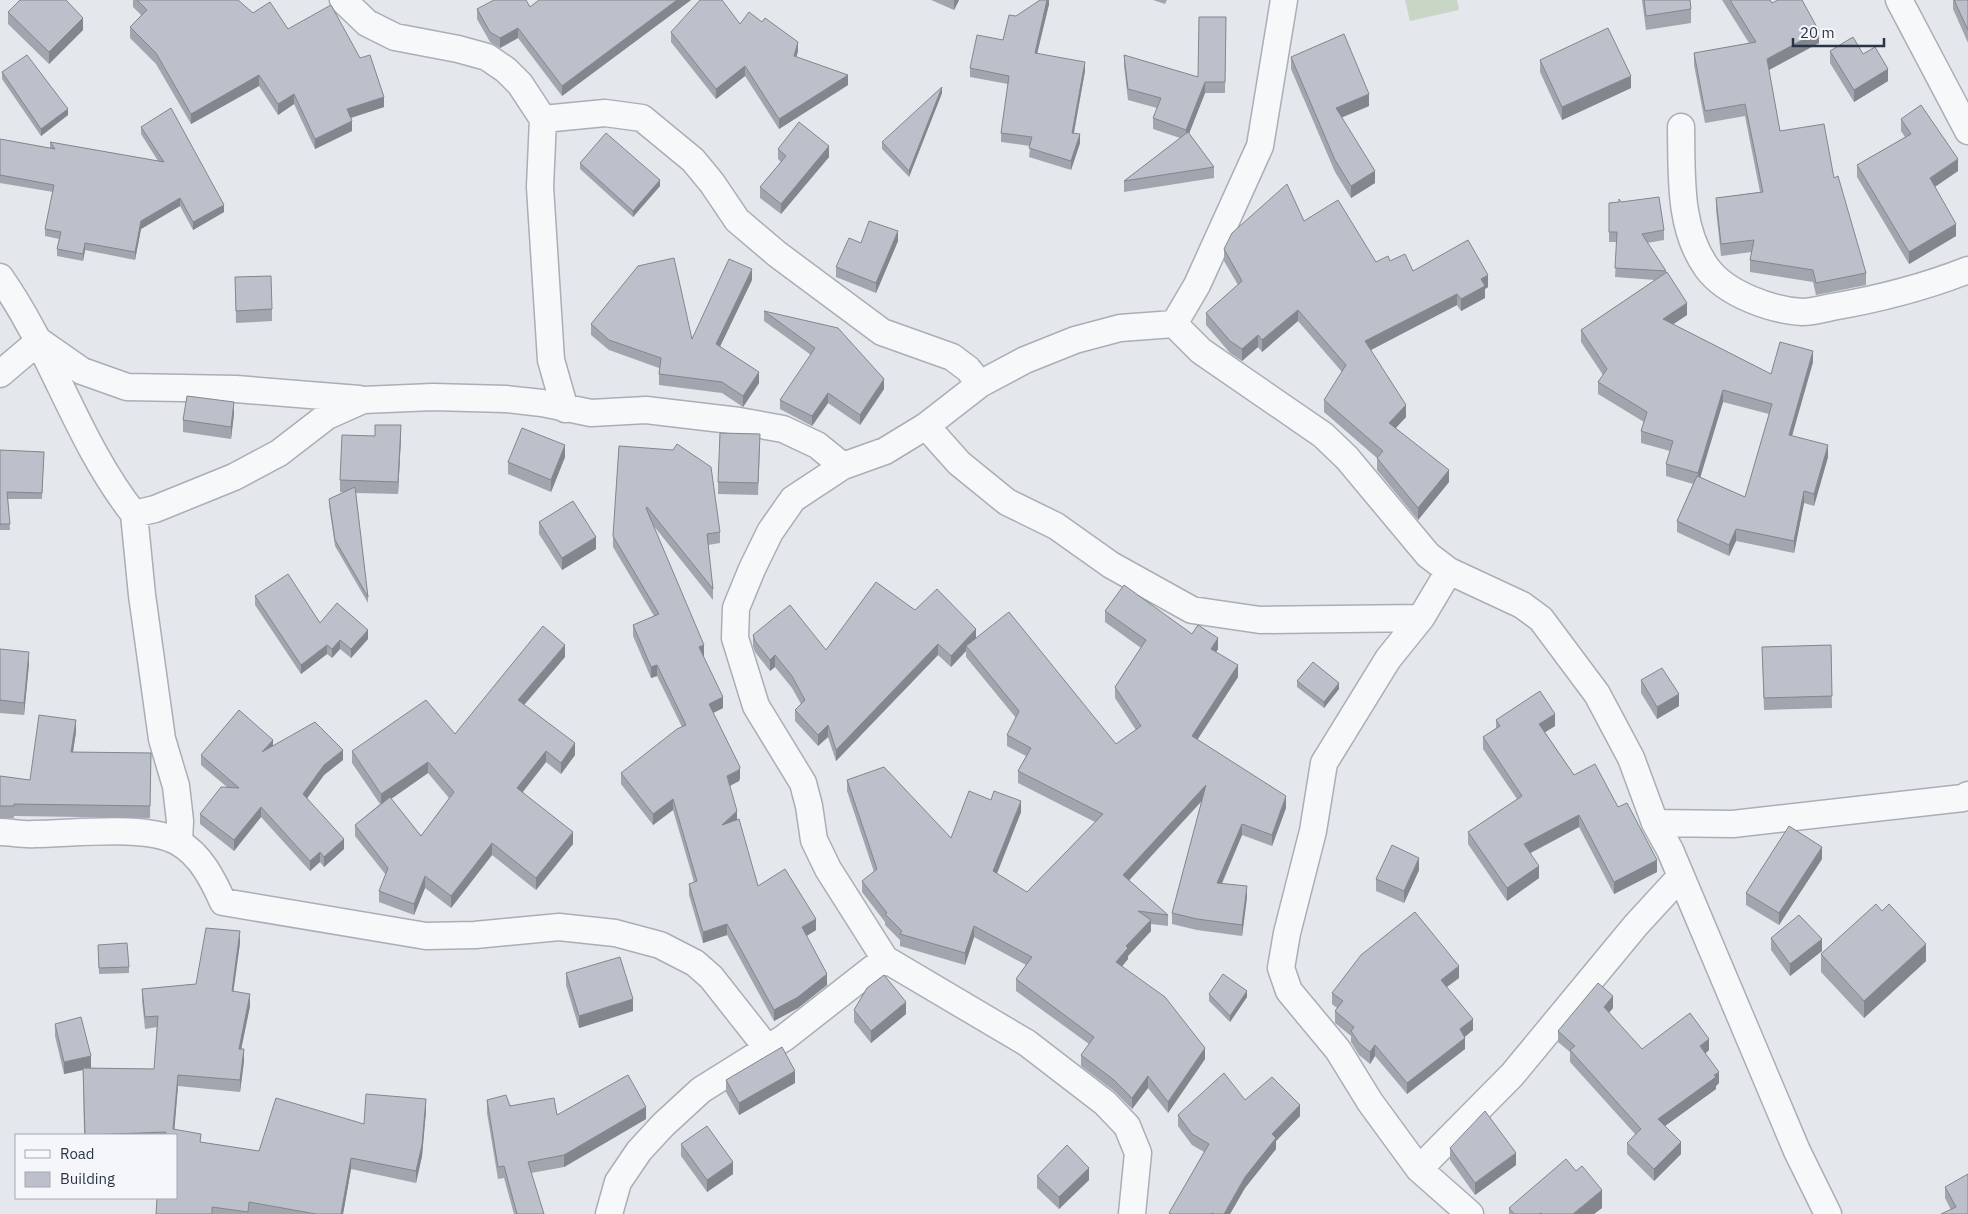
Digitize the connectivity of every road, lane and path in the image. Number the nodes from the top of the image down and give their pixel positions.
1 (343, 0) edge
2 (1284, 0) edge
3 (1900, 0) edge
4 (543, 119) junction
5 (1681, 128) dead end
6 (1968, 131) edge
7 (1968, 270) edge
8 (0, 278) edge
9 (1174, 324) junction
10 (40, 341) junction
11 (0, 374) edge
12 (980, 384) junction
13 (363, 400) junction
14 (565, 409) junction
15 (926, 426) junction
16 (843, 466) junction
17 (134, 514) junction
18 (1449, 571) junction
19 (1421, 618) junction
20 (1968, 795) edge
21 (1655, 823) junction
22 (0, 832) edge
23 (178, 842) junction
24 (1681, 876) junction
25 (885, 959) junction
26 (767, 1048) junction
27 (1419, 1169) junction
28 (609, 1214) edge
29 (1132, 1214) edge
30 (1470, 1214) edge
31 (1828, 1214) edge

1 - 4 street
2 - 9 street
3 - 6 street
4 - 12 street
4 - 14 street
5 - 7 street
8 - 10 street
9 - 12 street
9 - 18 street
10 - 11 street
10 - 13 street
10 - 17 street
12 - 15 street
13 - 14 street
13 - 17 street
14 - 16 street
15 - 16 street
15 - 19 street
16 - 25 street
17 - 23 street
18 - 19 street
18 - 21 street
19 - 27 street
20 - 21 street
21 - 24 street
22 - 23 street
23 - 26 street
24 - 27 street
24 - 31 street
25 - 26 street
25 - 29 street
26 - 28 street
27 - 30 street

